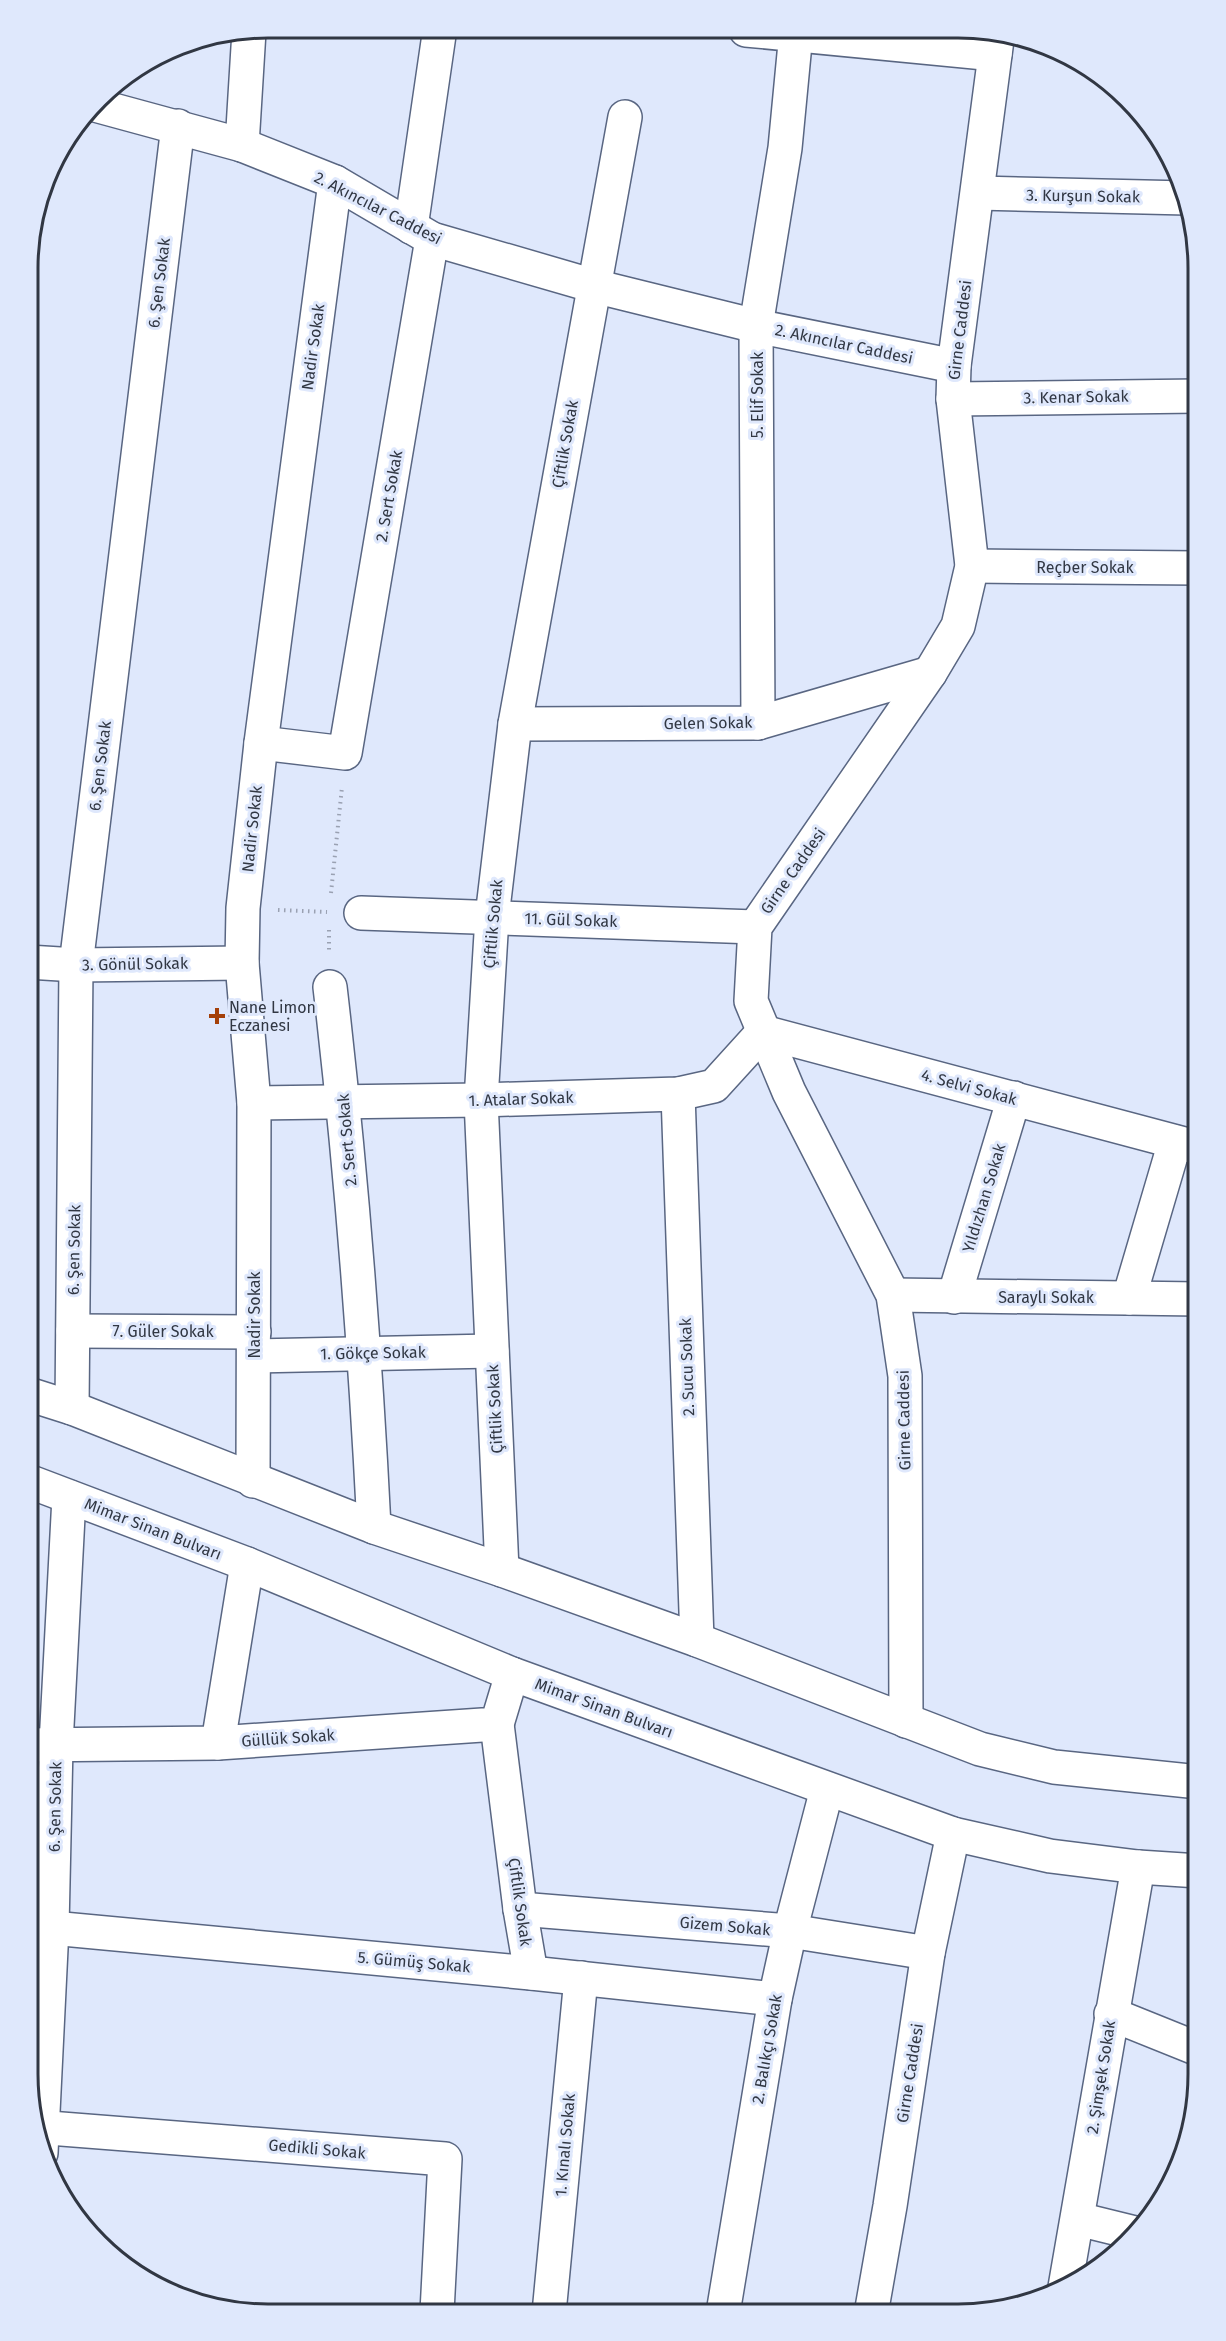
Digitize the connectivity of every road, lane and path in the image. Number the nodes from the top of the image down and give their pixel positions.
1 (249, 38) edge
2 (439, 38) edge
3 (795, 38) edge
4 (896, 38) edge
5 (997, 43) edge
6 (103, 107) edge
7 (625, 117) dead end
8 (178, 126) junction
9 (242, 145) junction
10 (335, 182) junction
11 (978, 194) junction
12 (1177, 198) edge
13 (422, 233) junction
14 (594, 285) junction
15 (756, 326) junction
16 (954, 366) junction
17 (1188, 396) edge
18 (953, 399) junction
19 (972, 566) junction
20 (1188, 568) edge
21 (930, 673) junction
22 (758, 723) junction
23 (515, 724) junction
24 (261, 743) junction
25 (345, 753) junction
26 (243, 908) junction
27 (329, 912) junction
28 (361, 913) joint
29 (492, 917) junction
30 (755, 927) junction
31 (38, 963) edge
32 (242, 963) junction
33 (76, 965) junction
34 (330, 987) joint
35 (763, 1032) junction
36 (678, 1094) junction
37 (1014, 1098) junction
38 (481, 1100) junction
39 (344, 1102) junction
40 (254, 1103) junction
41 (1187, 1145) edge
42 (893, 1295) junction
43 (954, 1297) junction
44 (1129, 1298) junction
45 (1188, 1299) edge
46 (73, 1331) junction
47 (254, 1344) junction
48 (492, 1351) junction
49 (365, 1353) junction
50 (38, 1397) edge
51 (72, 1408) junction
52 (254, 1481) junction
53 (38, 1485) edge
54 (69, 1497) junction
55 (374, 1527) junction
56 (247, 1564) junction
57 (502, 1570) junction
58 (697, 1640) junction
59 (512, 1674) junction
60 (906, 1721) junction
61 (497, 1724) junction
62 (218, 1743) junction
63 (42, 1745) edge
64 (1188, 1781) edge
65 (827, 1789) junction
66 (953, 1834) junction
67 (1138, 1867) junction
68 (1188, 1870) edge
69 (520, 1910) junction
70 (52, 1928) junction
71 (790, 1931) junction
72 (928, 1953) junction
73 (531, 1973) junction
74 (581, 1977) junction
75 (775, 1999) junction
76 (1111, 2014) junction
77 (1188, 2045) edge
78 (41, 2111) edge
79 (46, 2136) edge
80 (1078, 2219) junction
81 (1126, 2231) edge
82 (1067, 2276) edge
83 (437, 2304) edge
84 (550, 2304) edge
85 (724, 2304) edge
86 (873, 2304) edge

1 - 9 street
2 - 13 street, 2. Sert Sokak
3 - 15 street, 5. Elif Sokak
4 - 5 street
5 - 11 street, Girne Caddesi
6 - 8 street, 2. Akıncılar Caddesi
7 - 14 street
8 - 9 street, 2. Akıncılar Caddesi
8 - 33 street, 6. Şen Sokak
9 - 10 street, 2. Akıncılar Caddesi
10 - 13 street, 2. Akıncılar Caddesi
10 - 24 street, Nadir Sokak
11 - 12 street, 3. Kurşun Sokak
11 - 16 street, Girne Caddesi
13 - 14 street, 2. Akıncılar Caddesi
13 - 25 street, 2. Sert Sokak
14 - 15 street, 2. Akıncılar Caddesi
14 - 23 street, Çiftlik Sokak
15 - 16 street, 2. Akıncılar Caddesi
15 - 22 street, 5. Elif Sokak
16 - 18 street, Girne Caddesi
17 - 18 street, 3. Kenar Sokak
18 - 19 street, Girne Caddesi
19 - 20 street, Reçber Sokak
19 - 21 street, Girne Caddesi
21 - 22 street, Gelen Sokak
21 - 30 street, Girne Caddesi
22 - 23 street, Gelen Sokak
23 - 29 street, Çiftlik Sokak
24 - 25 street
24 - 26 street, Nadir Sokak
25 - 27 path
26 - 27 path
26 - 32 street, Nadir Sokak
27 - 28 path
27 - 34 path
28 - 29 street, 11. Gül Sokak
29 - 30 street, 11. Gül Sokak
29 - 38 street, Çiftlik Sokak
30 - 35 street, Girne Caddesi
31 - 33 street, 3. Gönül Sokak
32 - 33 street, 3. Gönül Sokak
32 - 40 street, Nadir Sokak
33 - 46 street, 6. Şen Sokak
34 - 39 street, 2. Sert Sokak
35 - 36 street, 1. Atalar Sokak
35 - 37 street, 4. Selvi Sokak
35 - 42 street, Girne Caddesi
36 - 38 street, 1. Atalar Sokak
36 - 58 street, 2. Sucu Sokak
37 - 41 street, 4. Selvi Sokak
37 - 43 street, Yıldızhan Sokak
38 - 39 street, 1. Atalar Sokak
38 - 48 street, Çiftlik Sokak
39 - 40 street, 1. Atalar Sokak
39 - 49 street, 2. Sert Sokak
40 - 47 street, Nadir Sokak
41 - 44 street, 4. Selvi Sokak
42 - 43 street, Saraylı Sokak
42 - 60 street, Girne Caddesi
43 - 44 street, Saraylı Sokak
44 - 45 street, Saraylı Sokak
46 - 47 street, 7. Güler Sokak
46 - 51 street, 6. Şen Sokak
47 - 49 street, 1. Gökçe Sokak
47 - 52 street, Nadir Sokak
48 - 49 street, 1. Gökçe Sokak
48 - 57 street, Çiftlik Sokak
49 - 55 street, 2. Sert Sokak
50 - 51 street
51 - 52 street
52 - 55 street
53 - 54 street, Mimar Sinan Bulvarı
54 - 56 street, Mimar Sinan Bulvarı
54 - 63 street, 6. Şen Sokak
55 - 57 street
56 - 59 street, Mimar Sinan Bulvarı
56 - 62 street
57 - 58 street
58 - 60 street
59 - 61 street
59 - 65 street, Mimar Sinan Bulvarı
60 - 64 street
61 - 62 street, Güllük Sokak
61 - 69 street, Çiftlik Sokak
62 - 63 street, Güllük Sokak
63 - 70 street, 6. Şen Sokak
65 - 66 street, Mimar Sinan Bulvarı
65 - 71 street, 2. Balıkçı Sokak
66 - 67 street, Mimar Sinan Bulvarı
66 - 72 street, Girne Caddesi
67 - 68 street, Mimar Sinan Bulvarı
67 - 76 street, 2. Şimşek Sokak
69 - 71 street, Gizem Sokak
69 - 73 street, Çiftlik Sokak
70 - 73 street, 5. Gümüş Sokak
70 - 78 street, 6. Şen Sokak
71 - 72 street, Gizem Sokak
71 - 75 street, 2. Balıkçı Sokak
72 - 86 street, Girne Caddesi
73 - 74 street, 5. Gümüş Sokak
74 - 75 street, 5. Gümüş Sokak
74 - 84 street, 1. Kınalı Sokak
75 - 85 street, 2. Balıkçı Sokak
76 - 77 street
76 - 80 street, 2. Şimşek Sokak
79 - 83 street, Gedikli Sokak
80 - 81 street
80 - 82 street, 2. Şimşek Sokak

